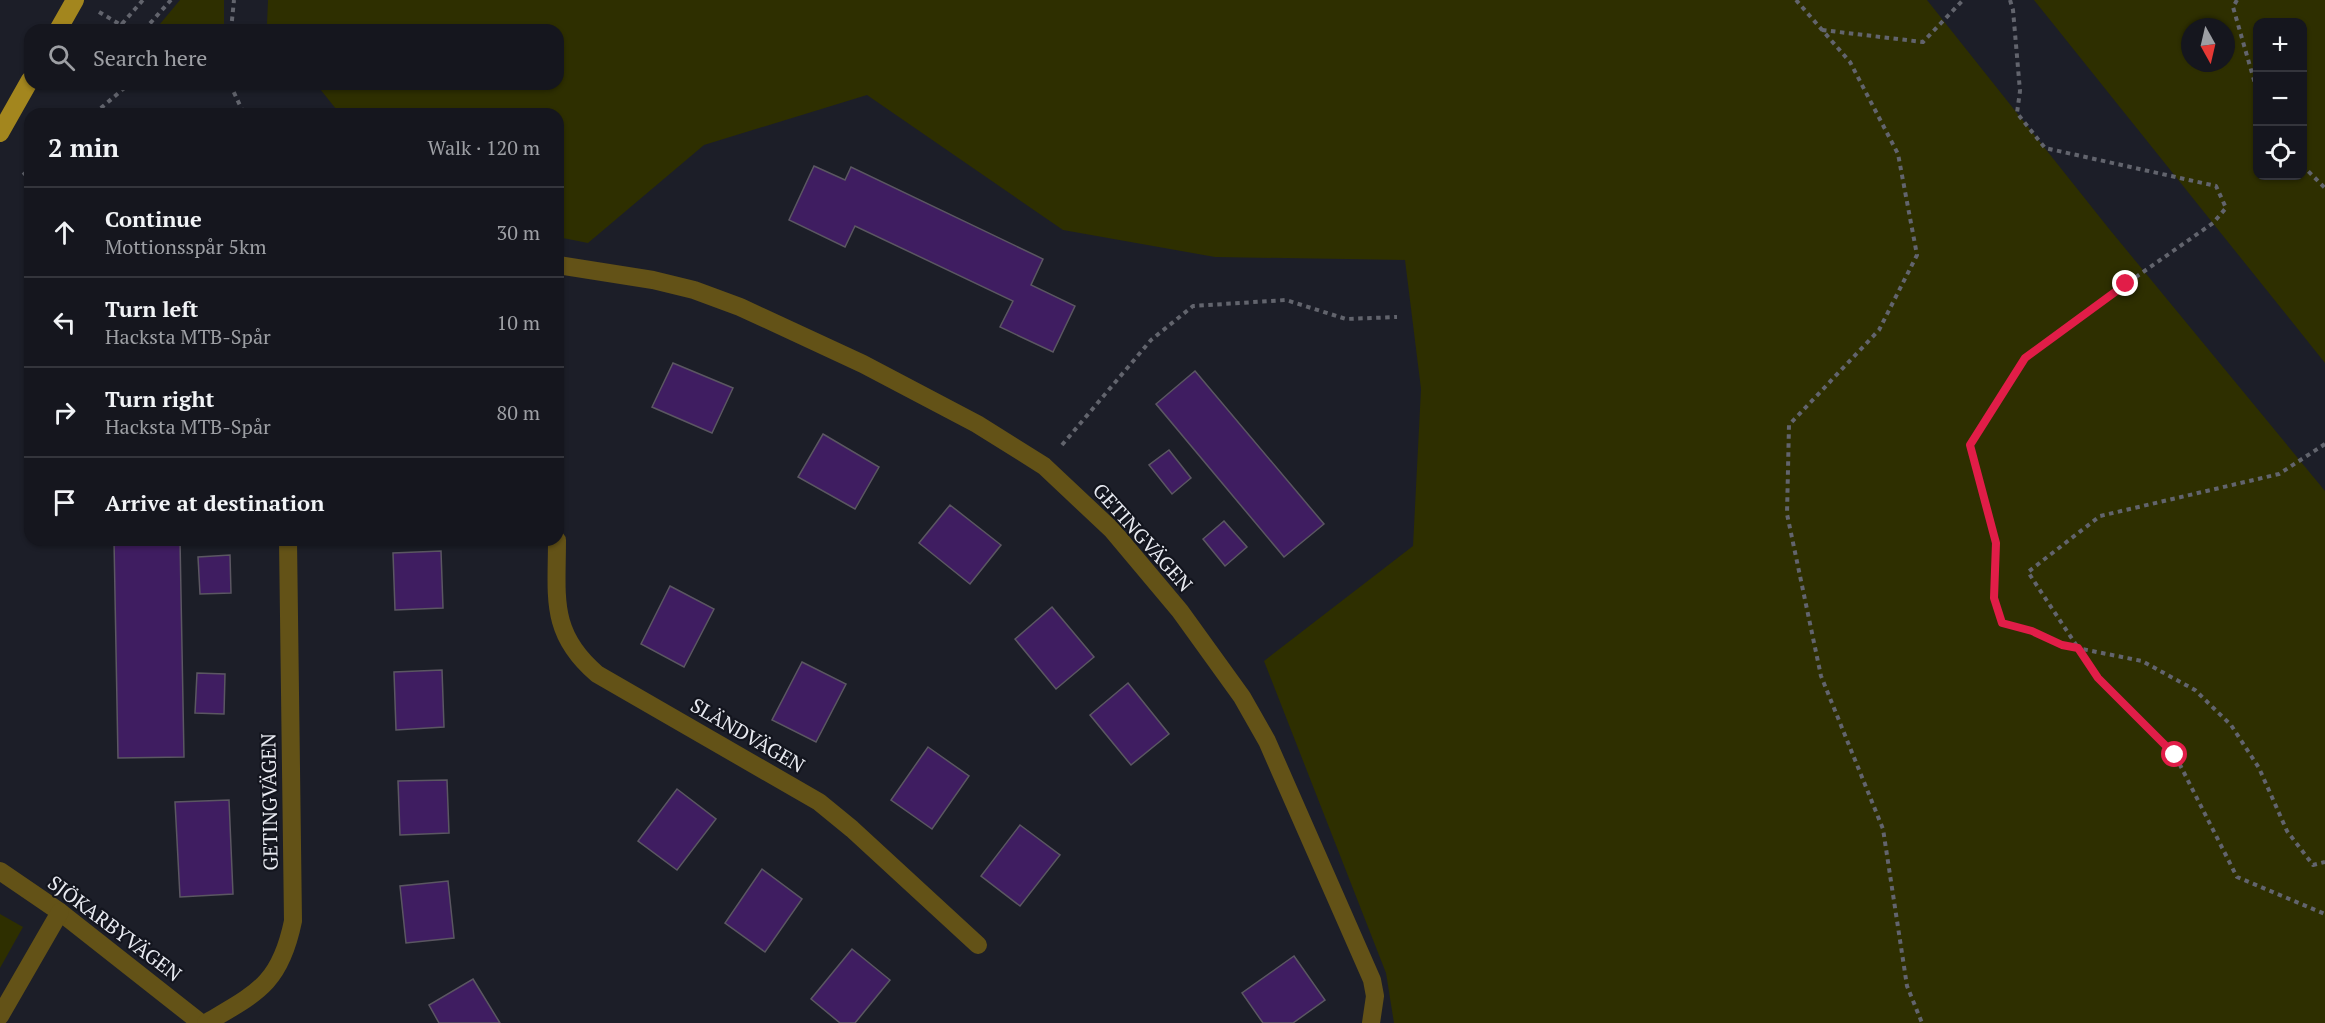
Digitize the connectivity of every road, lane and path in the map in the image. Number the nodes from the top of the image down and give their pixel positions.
1 (143, 0) edge
2 (171, 0) edge
3 (234, 0) edge
4 (1796, 0) edge
5 (1963, 0) edge
6 (2010, 0) edge
7 (2237, 0) edge
8 (83, 3) edge
9 (95, 10) dead end
10 (64, 24) edge
11 (119, 24) edge
12 (119, 24) edge
13 (122, 24) edge
14 (149, 24) edge
15 (232, 24) edge
16 (1822, 30) junction
17 (2253, 76) edge
18 (24, 90) edge
19 (122, 90) edge
20 (233, 90) edge
21 (101, 108) edge
22 (241, 108) edge
23 (0, 133) edge
24 (2307, 170) edge
25 (2325, 188) edge
26 (564, 266) edge
27 (1397, 317) dead end
28 (2325, 444) edge
29 (1044, 466) junction
30 (288, 546) edge
31 (557, 546) edge
32 (2078, 648) junction
33 (2325, 862) edge
34 (0, 871) edge
35 (60, 912) junction
36 (2325, 914) edge
37 (978, 945) dead end
38 (0, 1016) edge
39 (203, 1023) edge
40 (1371, 1023) edge
41 (1922, 1023) edge

1 - 13 path
2 - 14 path
3 - 15 path
4 - 16 path
5 - 16 path
6 - 32 path
7 - 17 path
8 - 10 main road
8 - 11 path
9 - 12 path
16 - 41 path
18 - 23 main road
19 - 21 path
20 - 22 path
24 - 25 path
26 - 29 street, GETINGVÄGEN
27 - 29 path
28 - 32 path
29 - 40 street, GETINGVÄGEN
30 - 39 street, GETINGVÄGEN
31 - 37 street, SLÄNDVÄGEN
32 - 33 path
32 - 36 path
34 - 35 street, SJÖKARBYVÄGEN
35 - 38 street
35 - 39 street, SJÖKARBYVÄGEN

